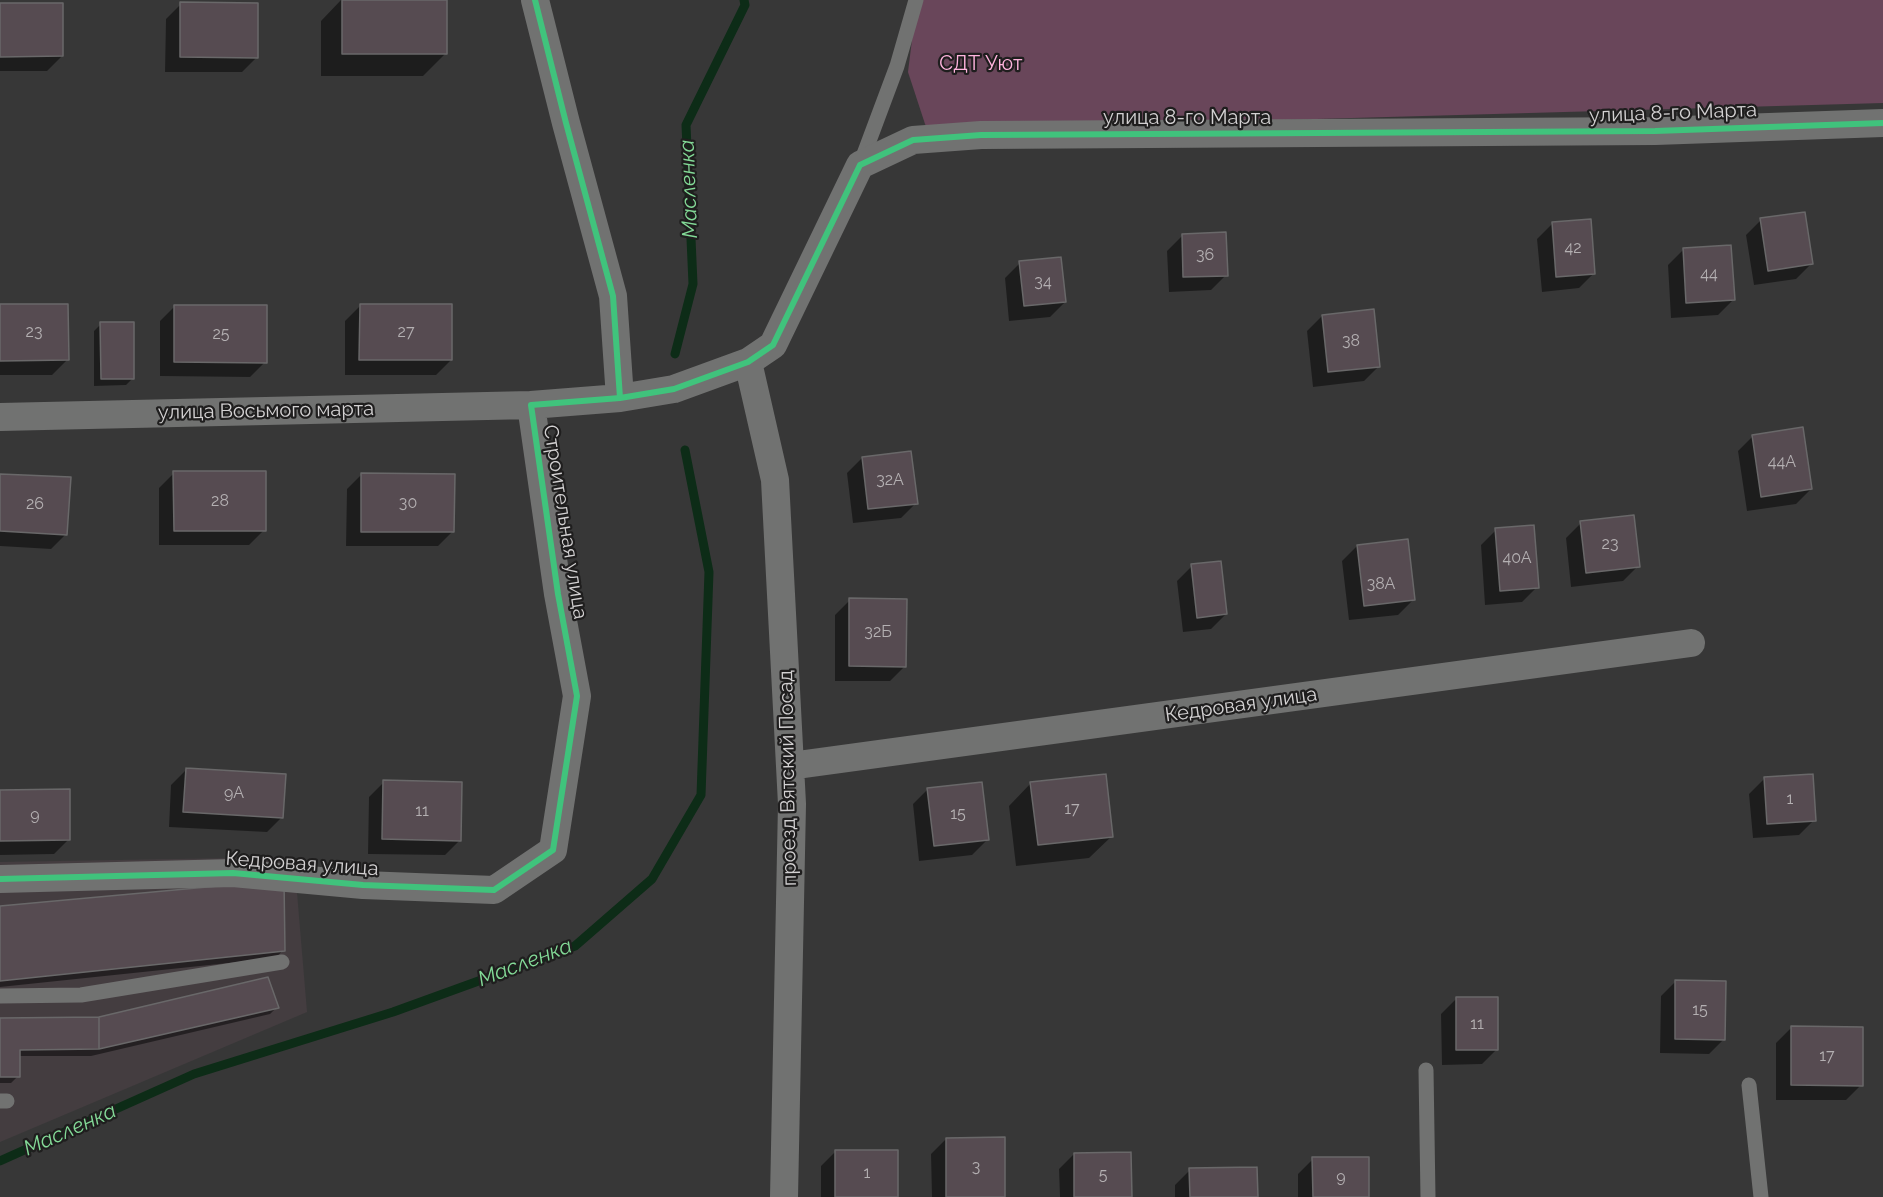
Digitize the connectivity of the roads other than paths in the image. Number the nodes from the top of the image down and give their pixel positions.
1 (535, 0) edge
2 (916, 0) edge
3 (1883, 123) edge
4 (860, 165) junction
5 (748, 362) junction
6 (620, 398) junction
7 (531, 405) junction
8 (0, 417) edge
9 (1691, 643) dead end
10 (790, 766) junction
11 (0, 879) edge
12 (494, 890) joint
13 (282, 962) dead end
14 (0, 996) edge
15 (1426, 1070) dead end
16 (1749, 1085) dead end
17 (784, 1197) edge
18 (1428, 1197) edge
19 (1761, 1197) edge

1 - 6 street
2 - 4 lane
3 - 4 street, улица 8-го Марта
4 - 5 street
5 - 6 street
5 - 10 street, проезд Вятский Посад
6 - 7 street, Строительная улица
7 - 8 street, улица Восьмого марта
7 - 12 street, Строительная улица
9 - 10 street, Кедровая улица
10 - 17 street, проезд Вятский Посад
11 - 12 street, Кедровая улица
13 - 14 lane
15 - 18 lane
16 - 19 lane

